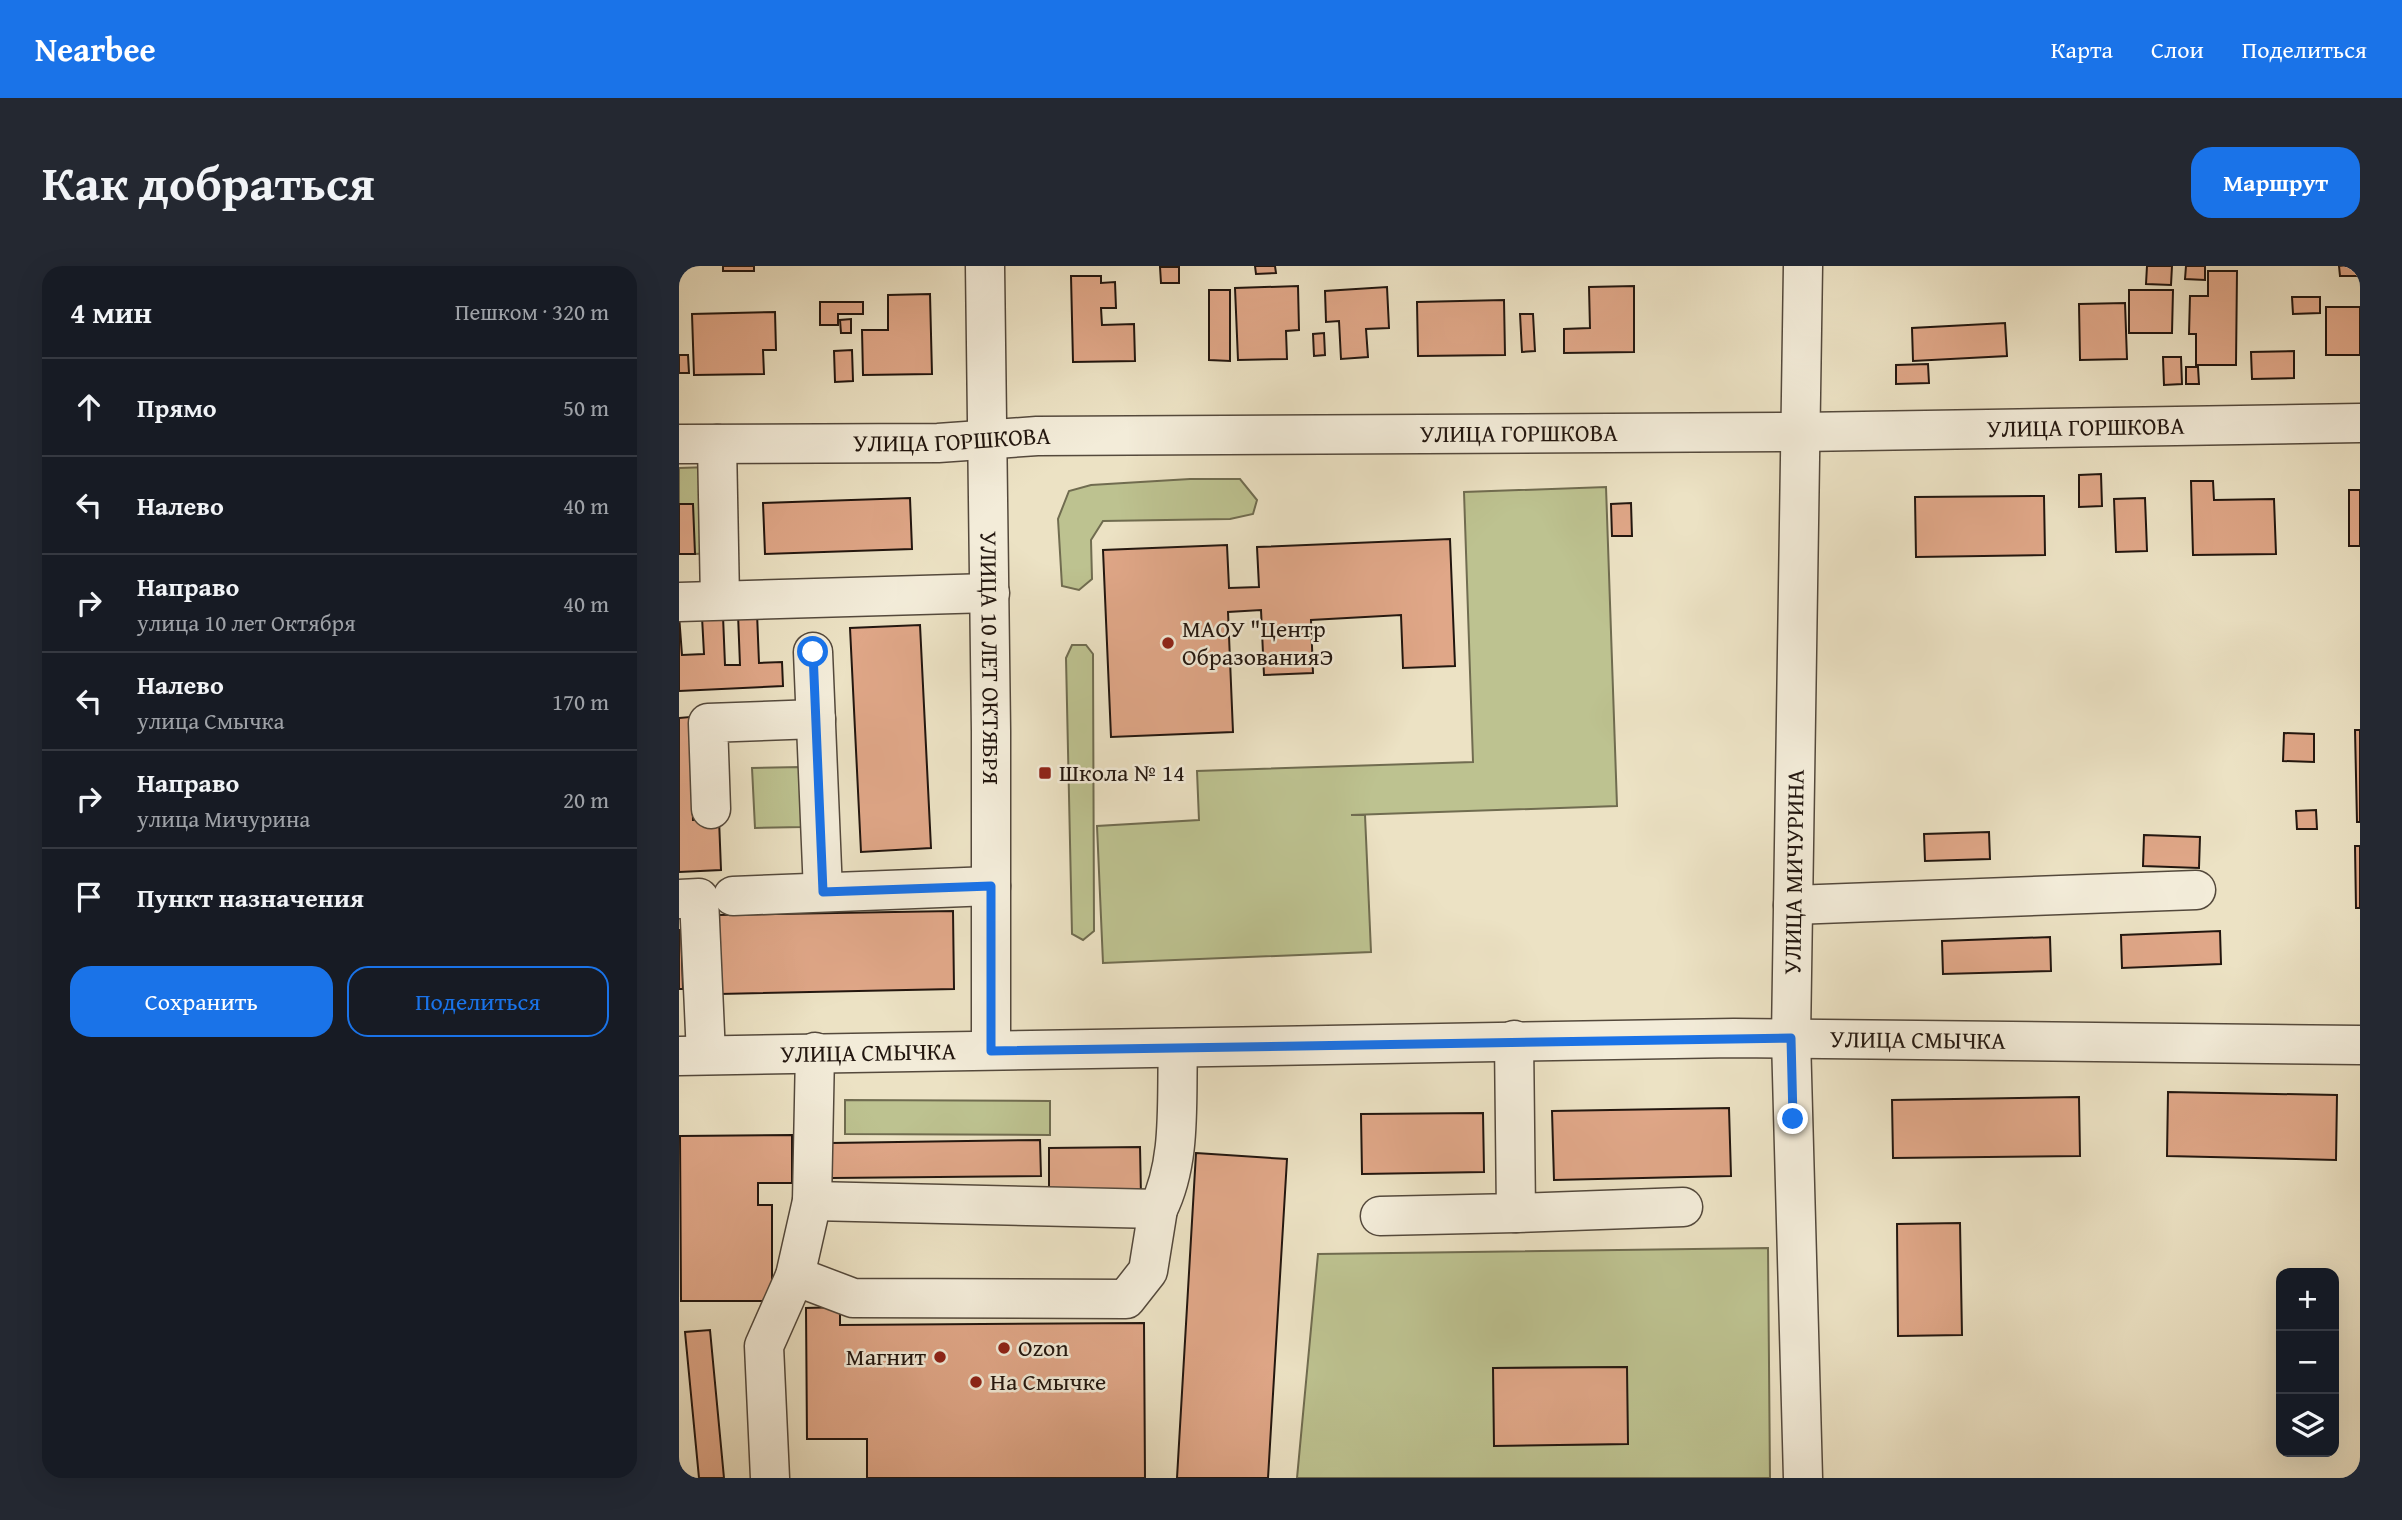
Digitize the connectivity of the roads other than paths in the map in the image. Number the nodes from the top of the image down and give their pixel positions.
1 (985, 266) edge
2 (1803, 266) edge
3 (2360, 423) edge
4 (1801, 432) junction
5 (989, 439) junction
6 (679, 444) edge
7 (717, 444) junction
8 (990, 593) junction
9 (720, 600) junction
10 (679, 602) edge
11 (813, 652) dead end
12 (816, 719) junction
13 (711, 809) dead end
14 (991, 886) junction
15 (2196, 890) dead end
16 (823, 892) junction
17 (733, 896) dead end
18 (679, 899) edge
19 (1793, 905) junction
20 (1791, 1038) junction
21 (1514, 1040) junction
22 (2360, 1045) edge
23 (1178, 1048) junction
24 (991, 1051) junction
25 (815, 1052) junction
26 (692, 1055) edge
27 (812, 1201) junction
28 (1683, 1207) dead end
29 (1158, 1209) junction
30 (1516, 1213) junction
31 (1380, 1216) dead end
32 (795, 1276) junction
33 (770, 1478) edge
34 (1803, 1478) edge

1 - 5 street, УЛИЦА 10 ЛЕТ ОКТЯБРЯ
2 - 4 street, УЛИЦА МИЧУРИНА
3 - 4 street, УЛИЦА ГОРШКОВА
4 - 5 street, УЛИЦА ГОРШКОВА
4 - 19 street, УЛИЦА МИЧУРИНА
5 - 7 street, УЛИЦА ГОРШКОВА
5 - 8 street, УЛИЦА 10 ЛЕТ ОКТЯБРЯ
6 - 7 street, УЛИЦА ГОРШКОВА
7 - 9 street
8 - 9 street
8 - 14 street, УЛИЦА 10 ЛЕТ ОКТЯБРЯ
9 - 10 street
11 - 12 street
12 - 13 street
12 - 16 street
14 - 16 street
14 - 24 street, УЛИЦА 10 ЛЕТ ОКТЯБРЯ
15 - 19 street
16 - 17 street
18 - 26 street
19 - 20 street, УЛИЦА МИЧУРИНА
20 - 21 street, УЛИЦА СМЫЧКА
20 - 22 street, УЛИЦА СМЫЧКА
20 - 34 street, УЛИЦА МИЧУРИНА
21 - 23 street, УЛИЦА СМЫЧКА
21 - 30 street
23 - 24 street, УЛИЦА СМЫЧКА
23 - 29 street
24 - 25 street, УЛИЦА СМЫЧКА
25 - 26 street, УЛИЦА СМЫЧКА
25 - 27 street
27 - 29 street
27 - 32 street
28 - 30 street
29 - 32 street
30 - 31 street
32 - 33 street

